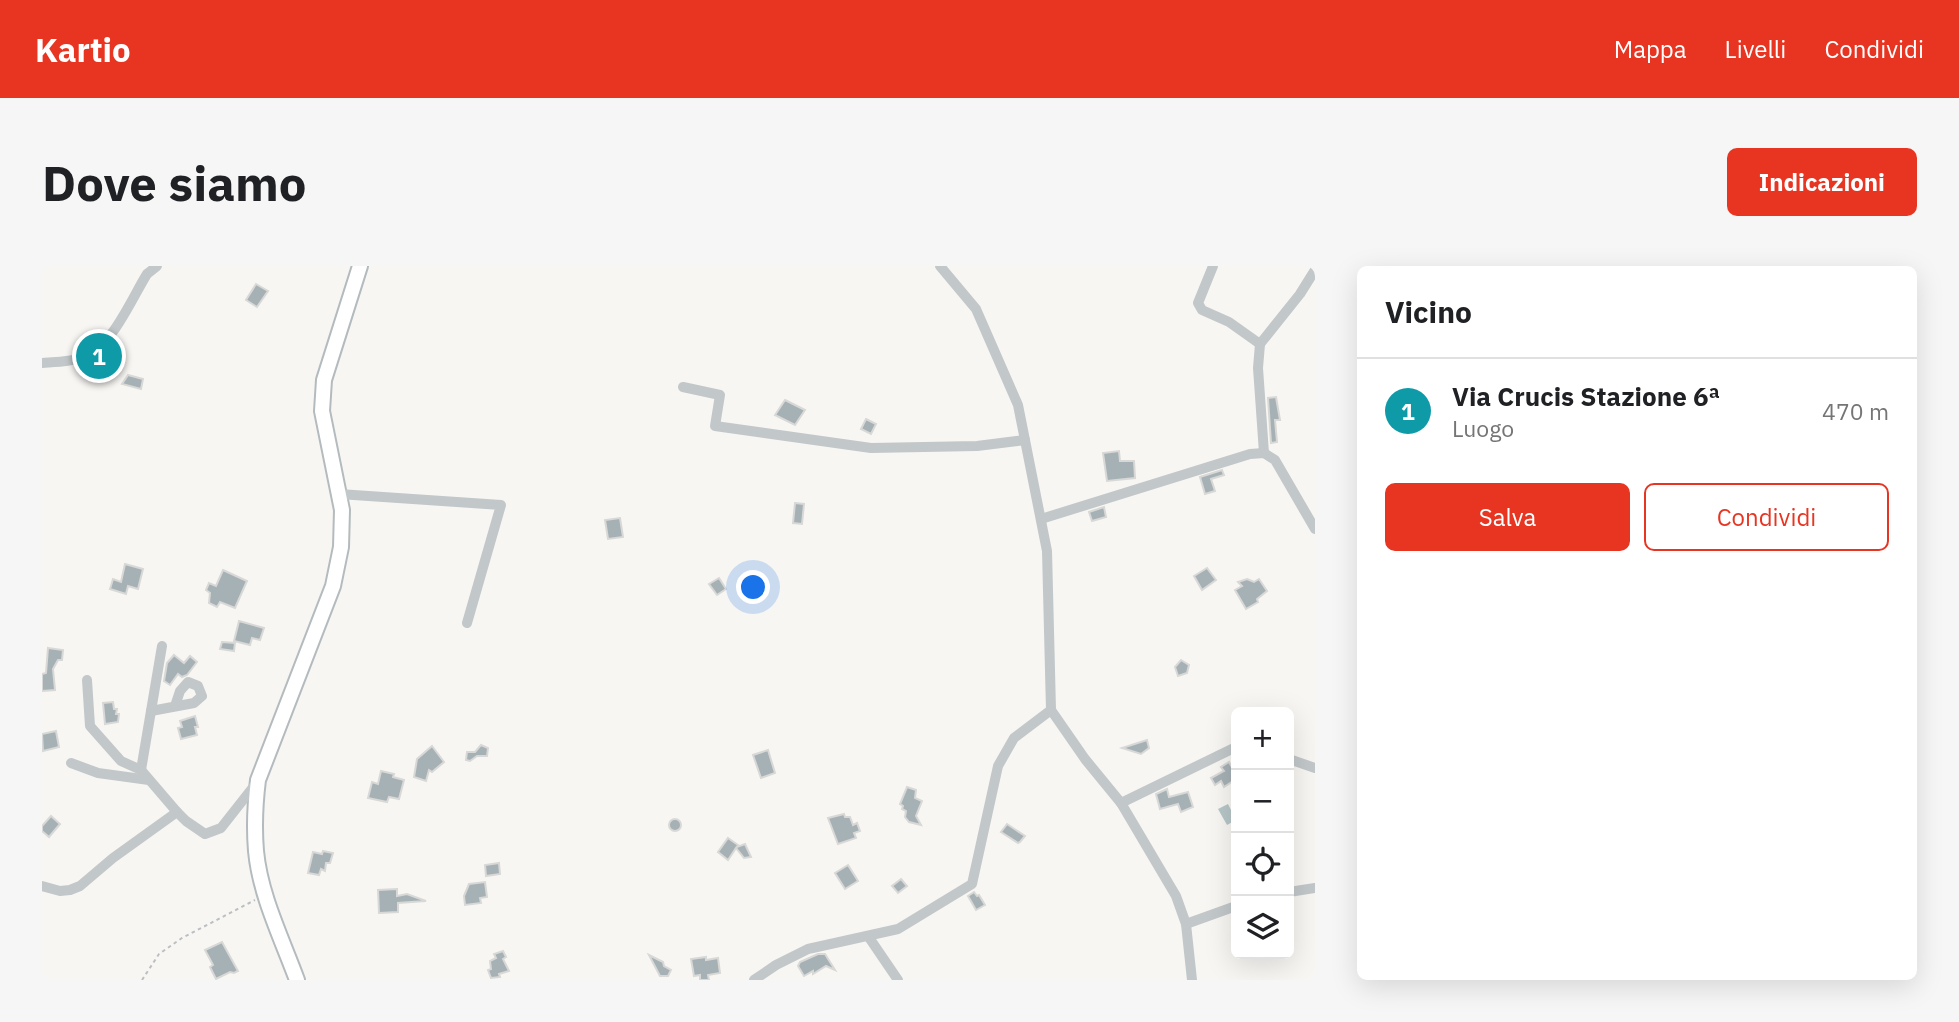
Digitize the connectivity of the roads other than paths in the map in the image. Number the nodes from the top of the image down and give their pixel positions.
1 (157, 266) edge
2 (360, 266) edge
3 (940, 266) edge
4 (1213, 266) edge
5 (1315, 270) edge
6 (1260, 344) junction
7 (42, 363) edge
8 (683, 387) dead end
9 (1025, 440) junction
10 (1264, 453) junction
11 (339, 494) junction
12 (1041, 519) junction
13 (1315, 529) edge
14 (467, 622) dead end
15 (162, 646) dead end
16 (87, 680) dead end
17 (175, 706) dead end
18 (1051, 710) junction
19 (151, 711) junction
20 (1231, 749) edge
21 (1294, 761) edge
22 (71, 763) dead end
23 (1315, 768) edge
24 (141, 771) junction
25 (149, 780) junction
26 (258, 780) junction
27 (1121, 803) junction
28 (177, 812) junction
29 (42, 886) edge
30 (1315, 888) edge
31 (1294, 891) edge
32 (1231, 908) edge
33 (1186, 924) junction
34 (868, 936) junction
35 (297, 980) edge
36 (754, 980) edge
37 (898, 980) edge
38 (1192, 980) edge

1 - 7 street
2 - 11 main road
3 - 9 street
4 - 6 street
5 - 6 street
6 - 10 street
8 - 9 street
9 - 12 street
10 - 12 street
10 - 13 street
11 - 14 street
11 - 26 main road
12 - 18 street
15 - 19 street
16 - 24 street
17 - 19 street
18 - 27 street
18 - 34 street
19 - 24 street
20 - 27 street
21 - 23 street
22 - 25 street
24 - 25 street
25 - 28 street
26 - 28 street
26 - 35 main road
27 - 33 street
28 - 29 street
30 - 31 street
32 - 33 street
33 - 38 street
34 - 36 street
34 - 37 street

